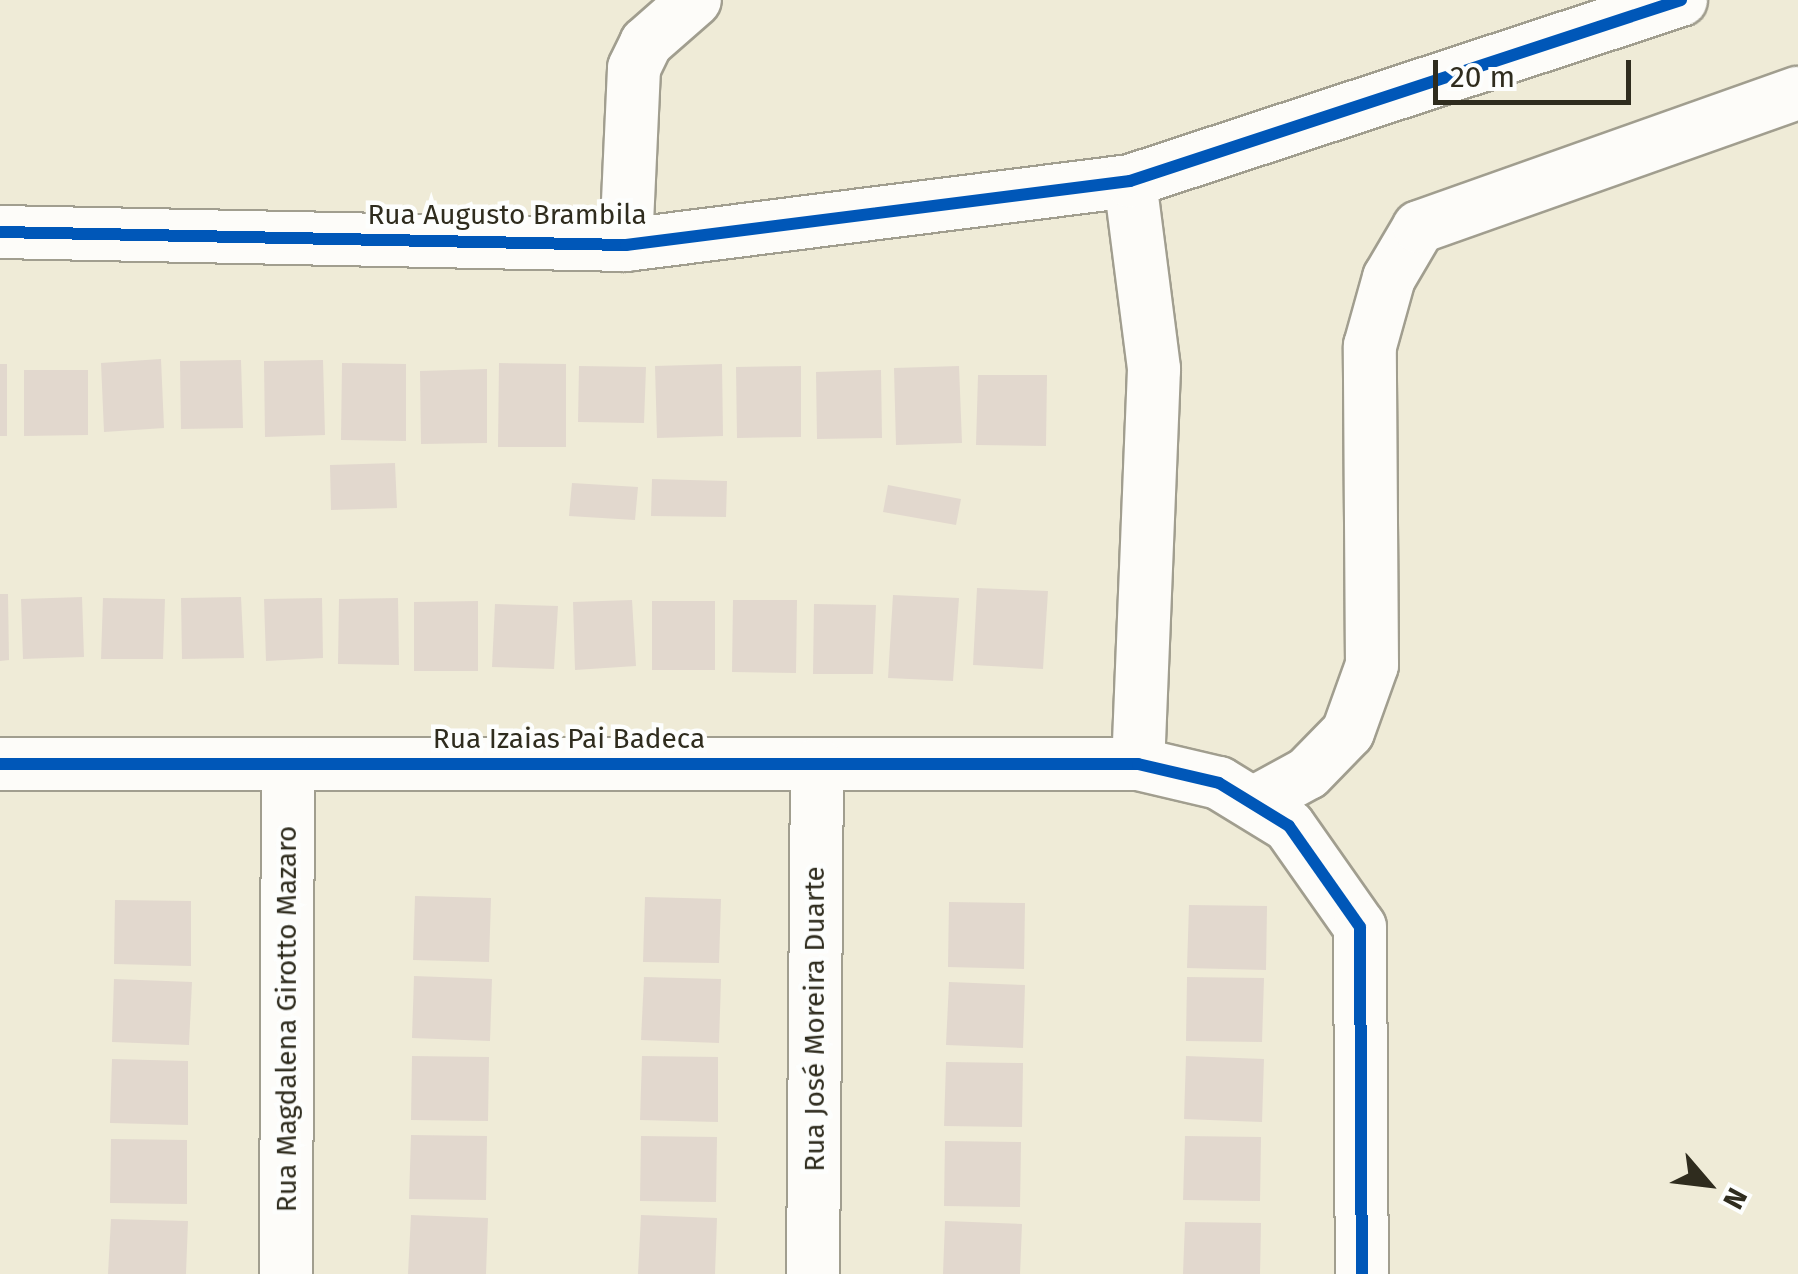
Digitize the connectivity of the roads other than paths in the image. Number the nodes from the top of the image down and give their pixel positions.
1 (1682, 0) edge
2 (693, 3) edge
3 (1798, 93) edge
4 (1130, 181) junction
5 (0, 232) edge
6 (626, 245) junction
7 (0, 764) edge
8 (288, 764) junction
9 (817, 764) junction
10 (1138, 764) junction
11 (1255, 802) junction
12 (286, 1274) edge
13 (813, 1274) edge
14 (1362, 1274) edge

1 - 4 street, Rua Augusto Brambila
2 - 6 street
3 - 11 street
4 - 6 street, Rua Augusto Brambila
4 - 10 street
5 - 6 street, Rua Augusto Brambila
7 - 8 street, Rua Izaias Pai Badeca
8 - 9 street, Rua Izaias Pai Badeca
8 - 12 street, Rua Magdalena Girotto Mazaro
9 - 10 street, Rua Izaias Pai Badeca
9 - 13 street, Rua José Moreira Duarte
10 - 11 street, Rua Izaias Pai Badeca
11 - 14 street, Rua Izaias Pai Badeca

